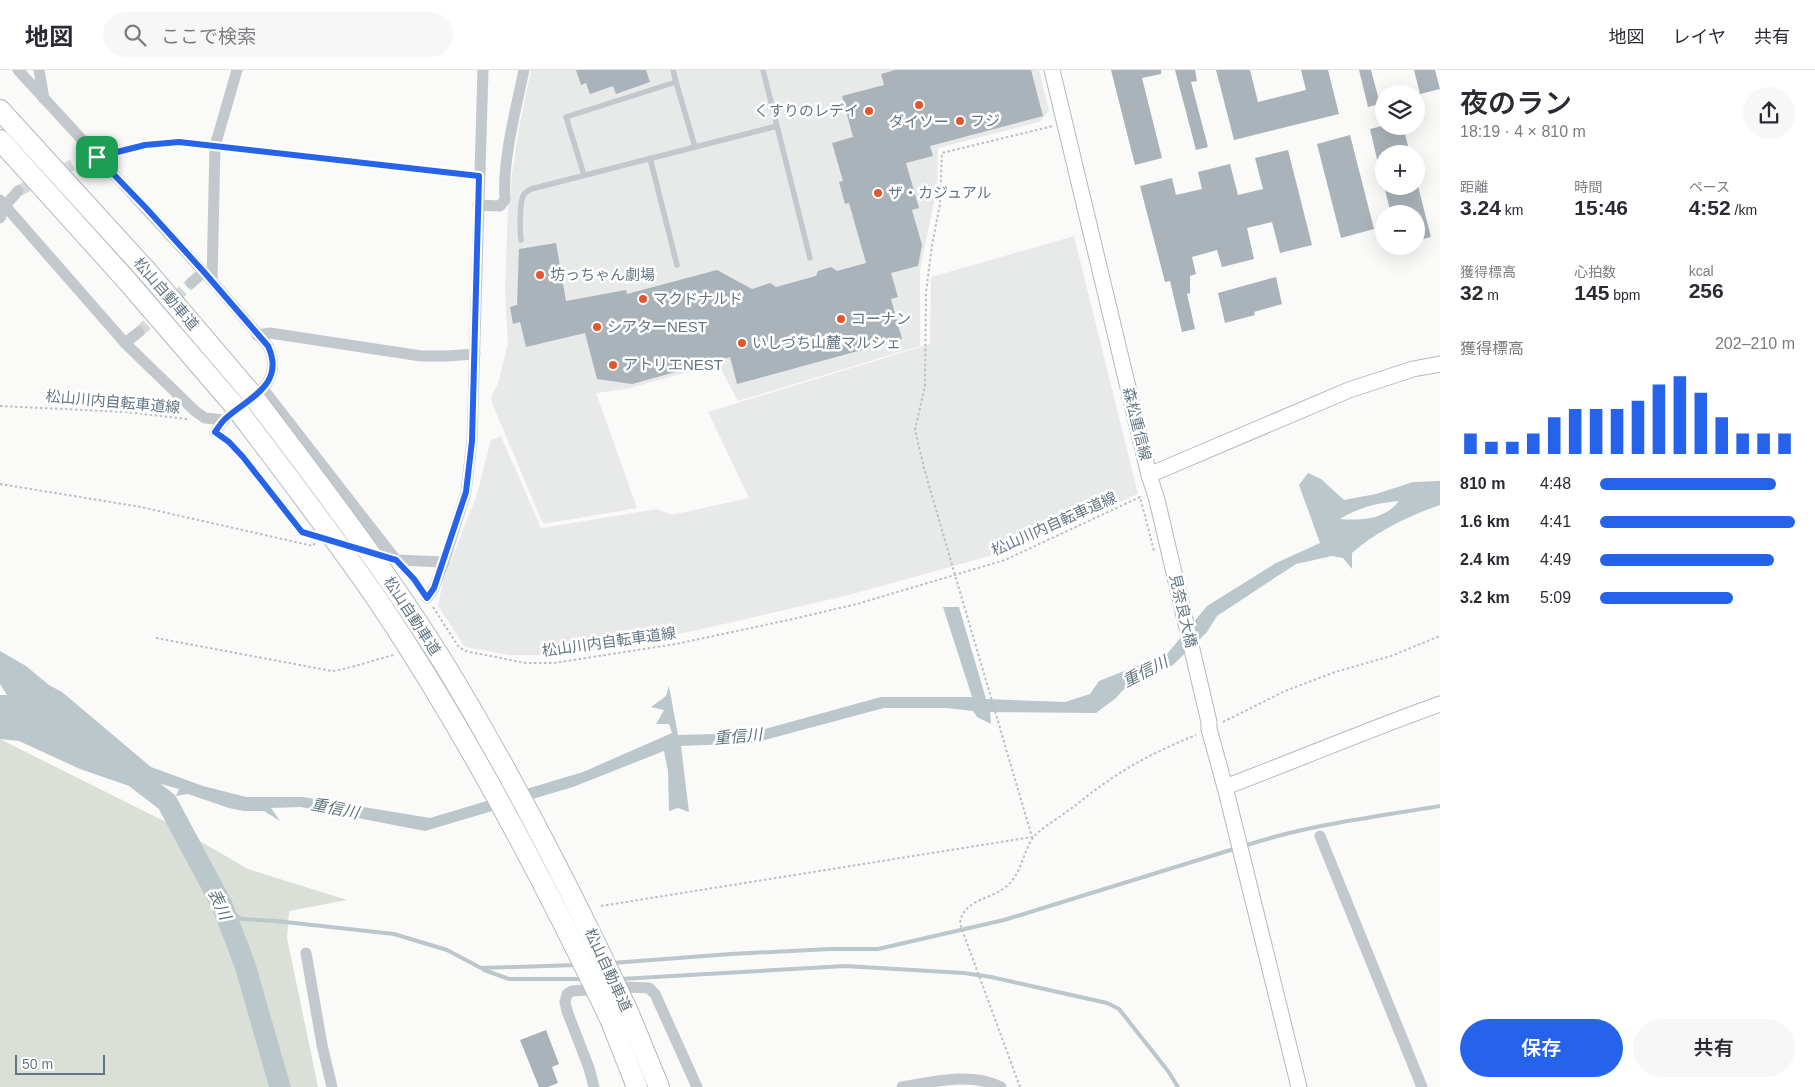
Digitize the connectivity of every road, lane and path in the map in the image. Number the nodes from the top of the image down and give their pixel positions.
1 (18, 70) edge
2 (39, 70) edge
3 (237, 70) edge
4 (483, 70) edge
5 (524, 70) edge
6 (673, 70) edge
7 (763, 70) edge
8 (1052, 70) edge
9 (676, 82) junction
10 (44, 99) junction
11 (0, 110) edge
12 (1065, 123) junction
13 (777, 126) junction
14 (0, 140) edge
15 (215, 146) junction
16 (695, 147) junction
17 (91, 158) junction
18 (650, 158) junction
19 (584, 175) junction
20 (479, 176) junction
21 (18, 192) tunnel mouth
22 (3, 203) edge
23 (478, 205) junction
24 (0, 218) edge
25 (521, 240) dead end
26 (810, 258) dead end
27 (677, 265) dead end
28 (204, 272) junction
29 (212, 281) junction
30 (191, 283) tunnel mouth
31 (139, 332) tunnel mouth
32 (257, 335) junction
33 (125, 343) junction
34 (475, 354) junction
35 (1440, 364) edge
36 (256, 390) junction
37 (0, 406) edge
38 (228, 412) junction
39 (195, 421) dead end
40 (215, 432) joint
41 (1149, 475) junction
42 (0, 484) edge
43 (1142, 505) dead end
44 (396, 560) junction
45 (444, 562) junction
46 (955, 575) junction
47 (427, 598) junction
48 (1440, 636) edge
49 (156, 638) dead end
50 (373, 660) dead end
51 (1440, 704) edge
52 (1206, 728) junction
53 (1225, 787) junction
54 (1320, 836) dead end
55 (1032, 837) junction
56 (601, 906) dead end
57 (306, 953) dead end
58 (332, 1087) edge
59 (594, 1087) edge
60 (637, 1087) edge
61 (659, 1087) edge
62 (697, 1087) edge
63 (902, 1087) edge
64 (1001, 1087) edge
65 (1020, 1087) edge
66 (1299, 1087) edge
67 (1422, 1087) edge

1 - 10 street
2 - 10 street
3 - 15 street
4 - 20 street
5 - 23 street
6 - 9 lane
7 - 13 lane
8 - 12 street, 森松重信線
9 - 16 lane
9 - 19 lane
10 - 17 street
11 - 36 highway, 松山自動車道
12 - 41 street, 森松重信線
12 - 46 path
13 - 16 lane
13 - 26 lane
14 - 38 highway, 松山自動車道
15 - 17 path
15 - 20 path
15 - 29 street
16 - 18 lane
17 - 28 street
18 - 19 lane
18 - 27 lane
19 - 25 lane
20 - 23 street
21 - 22 street
22 - 24 street
22 - 33 street
23 - 34 street
28 - 29 street
28 - 30 street
29 - 32 street
31 - 33 street
32 - 34 street
32 - 36 street
33 - 38 street
34 - 45 street
35 - 41 street, 森松重信線
36 - 38 street
36 - 44 street
36 - 61 highway, 松山自動車道, bridge
37 - 39 path, 松山川内自転車道線
38 - 40 street
38 - 60 highway, 松山自動車道, bridge
40 - 42 path
41 - 52 street, 見奈良大橋
43 - 46 path, 松山川内自転車道線
44 - 45 street
44 - 47 path, 松山川内自転車道線
45 - 47 street
46 - 47 path, 松山川内自転車道線
46 - 55 path
48 - 52 path
49 - 50 path
51 - 53 street
52 - 53 street, 見奈良大橋
52 - 55 path
53 - 66 street, 見奈良大橋
54 - 67 street
55 - 56 path
55 - 65 path
57 - 58 street
59 - 62 street
63 - 64 street

